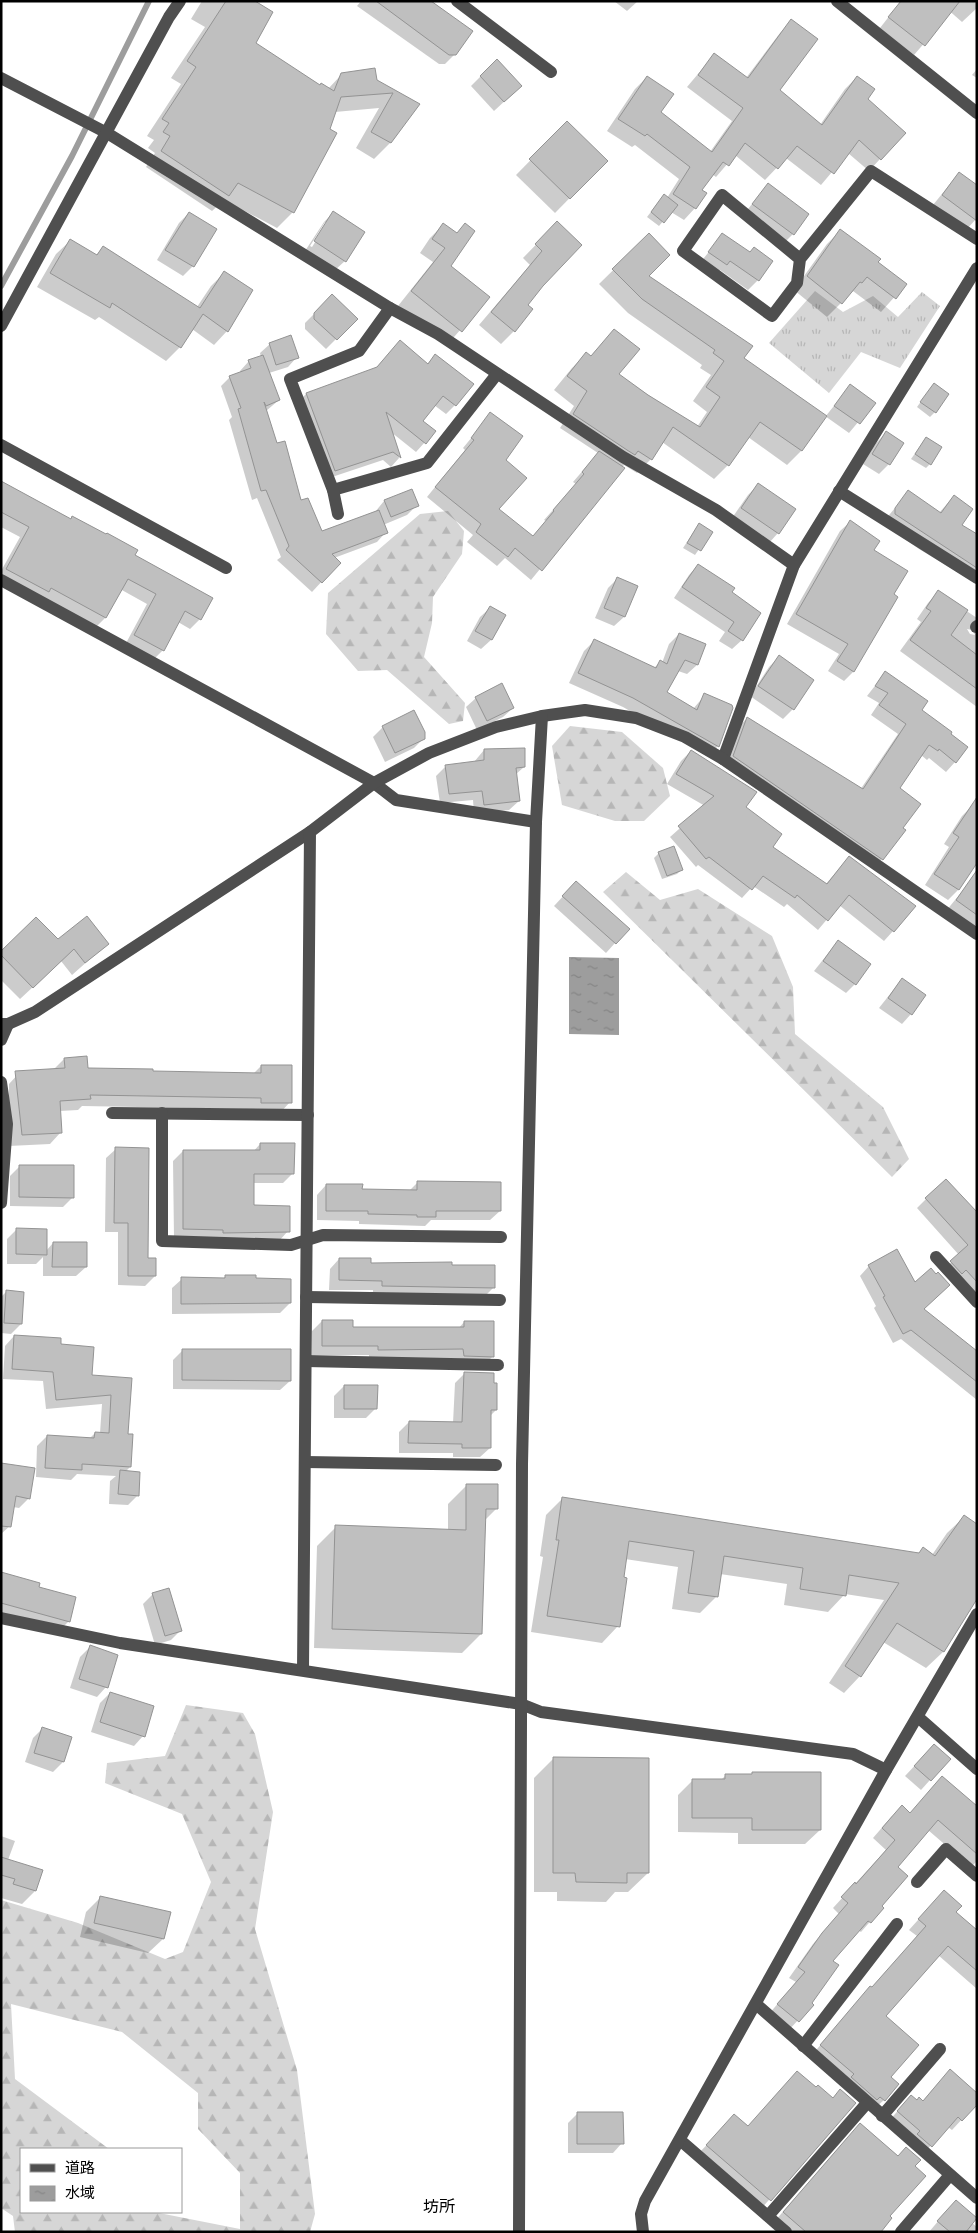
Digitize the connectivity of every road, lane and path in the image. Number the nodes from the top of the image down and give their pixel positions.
1 (180, 1) edge
2 (457, 1) edge
3 (837, 1) edge
4 (551, 72) dead end
5 (1, 78) edge
6 (977, 113) edge
7 (107, 133) junction
8 (977, 239) edge
9 (800, 259) junction
10 (977, 268) edge
11 (390, 308) junction
12 (1, 326) edge
13 (497, 374) junction
14 (1, 445) edge
15 (333, 490) junction
16 (839, 491) junction
17 (338, 514) dead end
18 (794, 565) junction
19 (226, 568) dead end
20 (977, 578) edge
21 (1, 580) edge
22 (542, 716) junction
23 (724, 759) junction
24 (374, 783) junction
25 (536, 822) junction
26 (310, 832) junction
27 (977, 934) edge
28 (5, 1024) edge
29 (1, 1040) edge
30 (1, 1082) edge
31 (112, 1113) dead end
32 (162, 1113) junction
33 (308, 1116) junction
34 (1, 1203) edge
35 (501, 1237) dead end
36 (306, 1240) junction
37 (936, 1256) dead end
38 (974, 1294) edge
39 (306, 1297) junction
40 (500, 1300) dead end
41 (306, 1362) junction
42 (498, 1365) dead end
43 (305, 1462) junction
44 (496, 1465) dead end
45 (977, 1614) edge
46 (1, 1618) edge
47 (303, 1670) junction
48 (521, 1704) junction
49 (918, 1716) junction
50 (977, 1769) edge
51 (886, 1770) junction
52 (977, 1876) edge
53 (917, 1882) dead end
54 (897, 1924) dead end
55 (756, 2004) junction
56 (803, 2046) junction
57 (940, 2049) dead end
58 (867, 2103) junction
59 (882, 2116) junction
60 (680, 2140) junction
61 (950, 2175) junction
62 (977, 2198) edge
63 (768, 2216) junction
64 (519, 2232) edge
65 (643, 2232) edge
66 (786, 2232) edge
67 (901, 2232) edge

1 - 7 street
2 - 4 street
3 - 6 street
5 - 7 street
7 - 11 street
7 - 12 street
8 - 9 street
9 - 9 street
10 - 16 street
11 - 13 street
11 - 15 street
13 - 15 street
13 - 18 street
14 - 19 street
15 - 17 street
16 - 18 street
16 - 20 street
18 - 23 street
21 - 24 street
22 - 23 street
22 - 24 street
22 - 25 street
23 - 27 street
24 - 25 street
24 - 26 street
25 - 48 street
26 - 28 street
26 - 33 street
28 - 29 street
30 - 34 street
31 - 32 street
32 - 33 street
32 - 36 street
33 - 36 street
35 - 36 street
36 - 39 street
37 - 38 street
39 - 40 street
39 - 41 street
41 - 42 street
41 - 43 street
43 - 44 street
43 - 47 street
45 - 49 street
46 - 47 street
47 - 48 street
48 - 51 street
48 - 64 street
49 - 50 street
49 - 51 street
51 - 55 street
52 - 53 street
54 - 56 street
55 - 56 street
55 - 60 street
56 - 58 street
57 - 59 street
58 - 59 street
58 - 63 street
59 - 61 street
60 - 63 street
60 - 65 street
61 - 62 street
61 - 67 street
63 - 66 street

